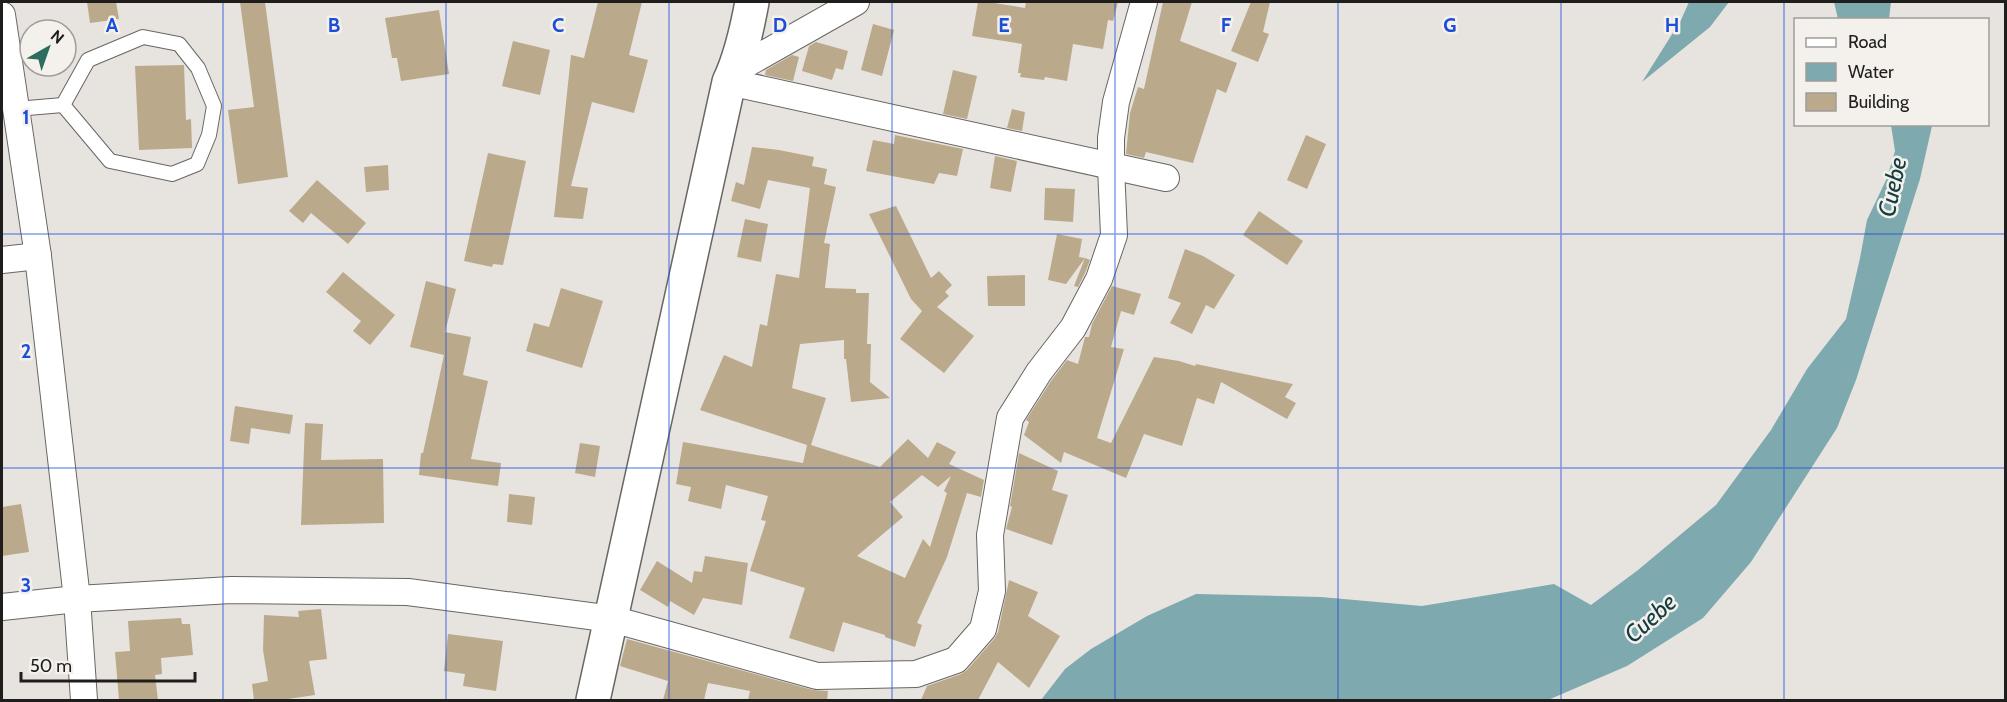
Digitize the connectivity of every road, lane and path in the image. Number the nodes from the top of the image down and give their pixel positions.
1 (753, 2) edge
2 (856, 2) edge
3 (1144, 2) edge
4 (2, 15) edge
5 (732, 77) junction
6 (63, 105) junction
7 (16, 109) junction
8 (1111, 167) junction
9 (1166, 178) dead end
10 (38, 256) junction
11 (2, 260) edge
12 (77, 599) junction
13 (2, 607) edge
14 (612, 619) junction
15 (84, 700) edge
16 (593, 700) edge

1 - 5 main road
2 - 5 street
3 - 8 street
4 - 7 street
5 - 8 street
5 - 14 main road
6 - 6 lane
6 - 7 lane
7 - 10 street
8 - 9 street
8 - 14 street
10 - 11 street
10 - 12 street
12 - 13 street
12 - 14 street
12 - 15 street
14 - 16 main road

